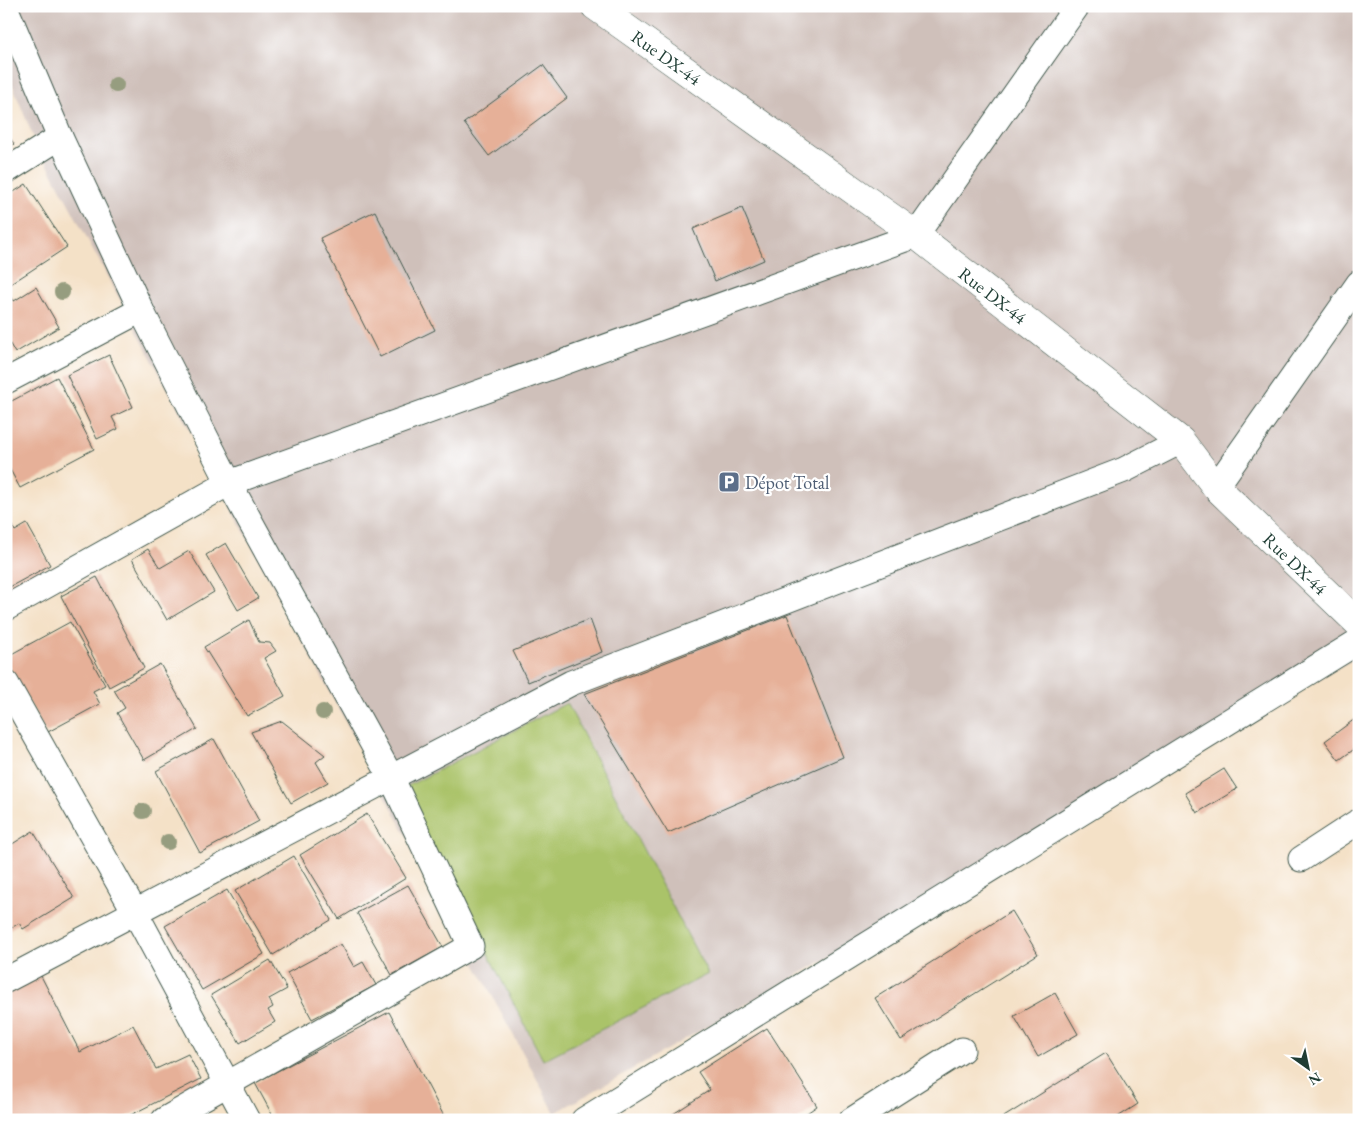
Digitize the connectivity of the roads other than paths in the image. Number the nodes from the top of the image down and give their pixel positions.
1 (595, 6) edge
2 (1077, 6) edge
3 (6, 9) edge
4 (60, 136) junction
5 (6, 171) edge
6 (916, 235) junction
7 (1359, 283) edge
8 (141, 310) junction
9 (6, 381) edge
10 (1181, 441) junction
11 (228, 483) junction
12 (1216, 487) junction
13 (6, 608) edge
14 (1359, 624) edge
15 (1359, 641) edge
16 (6, 683) edge
17 (391, 777) junction
18 (1359, 828) edge
19 (1302, 859) dead end
20 (135, 912) junction
21 (6, 980) edge
22 (962, 1050) dead end
23 (228, 1084) junction
24 (164, 1120) edge
25 (247, 1120) edge
26 (584, 1120) edge
27 (852, 1120) edge

1 - 6 street, Rue DX-44
2 - 6 street
3 - 4 street
4 - 5 street
4 - 8 street
6 - 10 street, Rue DX-44
6 - 11 street
7 - 12 street
8 - 9 street
8 - 11 street
10 - 12 street, Rue DX-44
10 - 17 street
11 - 13 street
11 - 17 street
12 - 14 street, Rue DX-44
15 - 26 street
16 - 20 street
17 - 20 street
17 - 23 street
18 - 19 street
20 - 21 street
20 - 23 street
22 - 27 street
23 - 24 street
23 - 25 street

